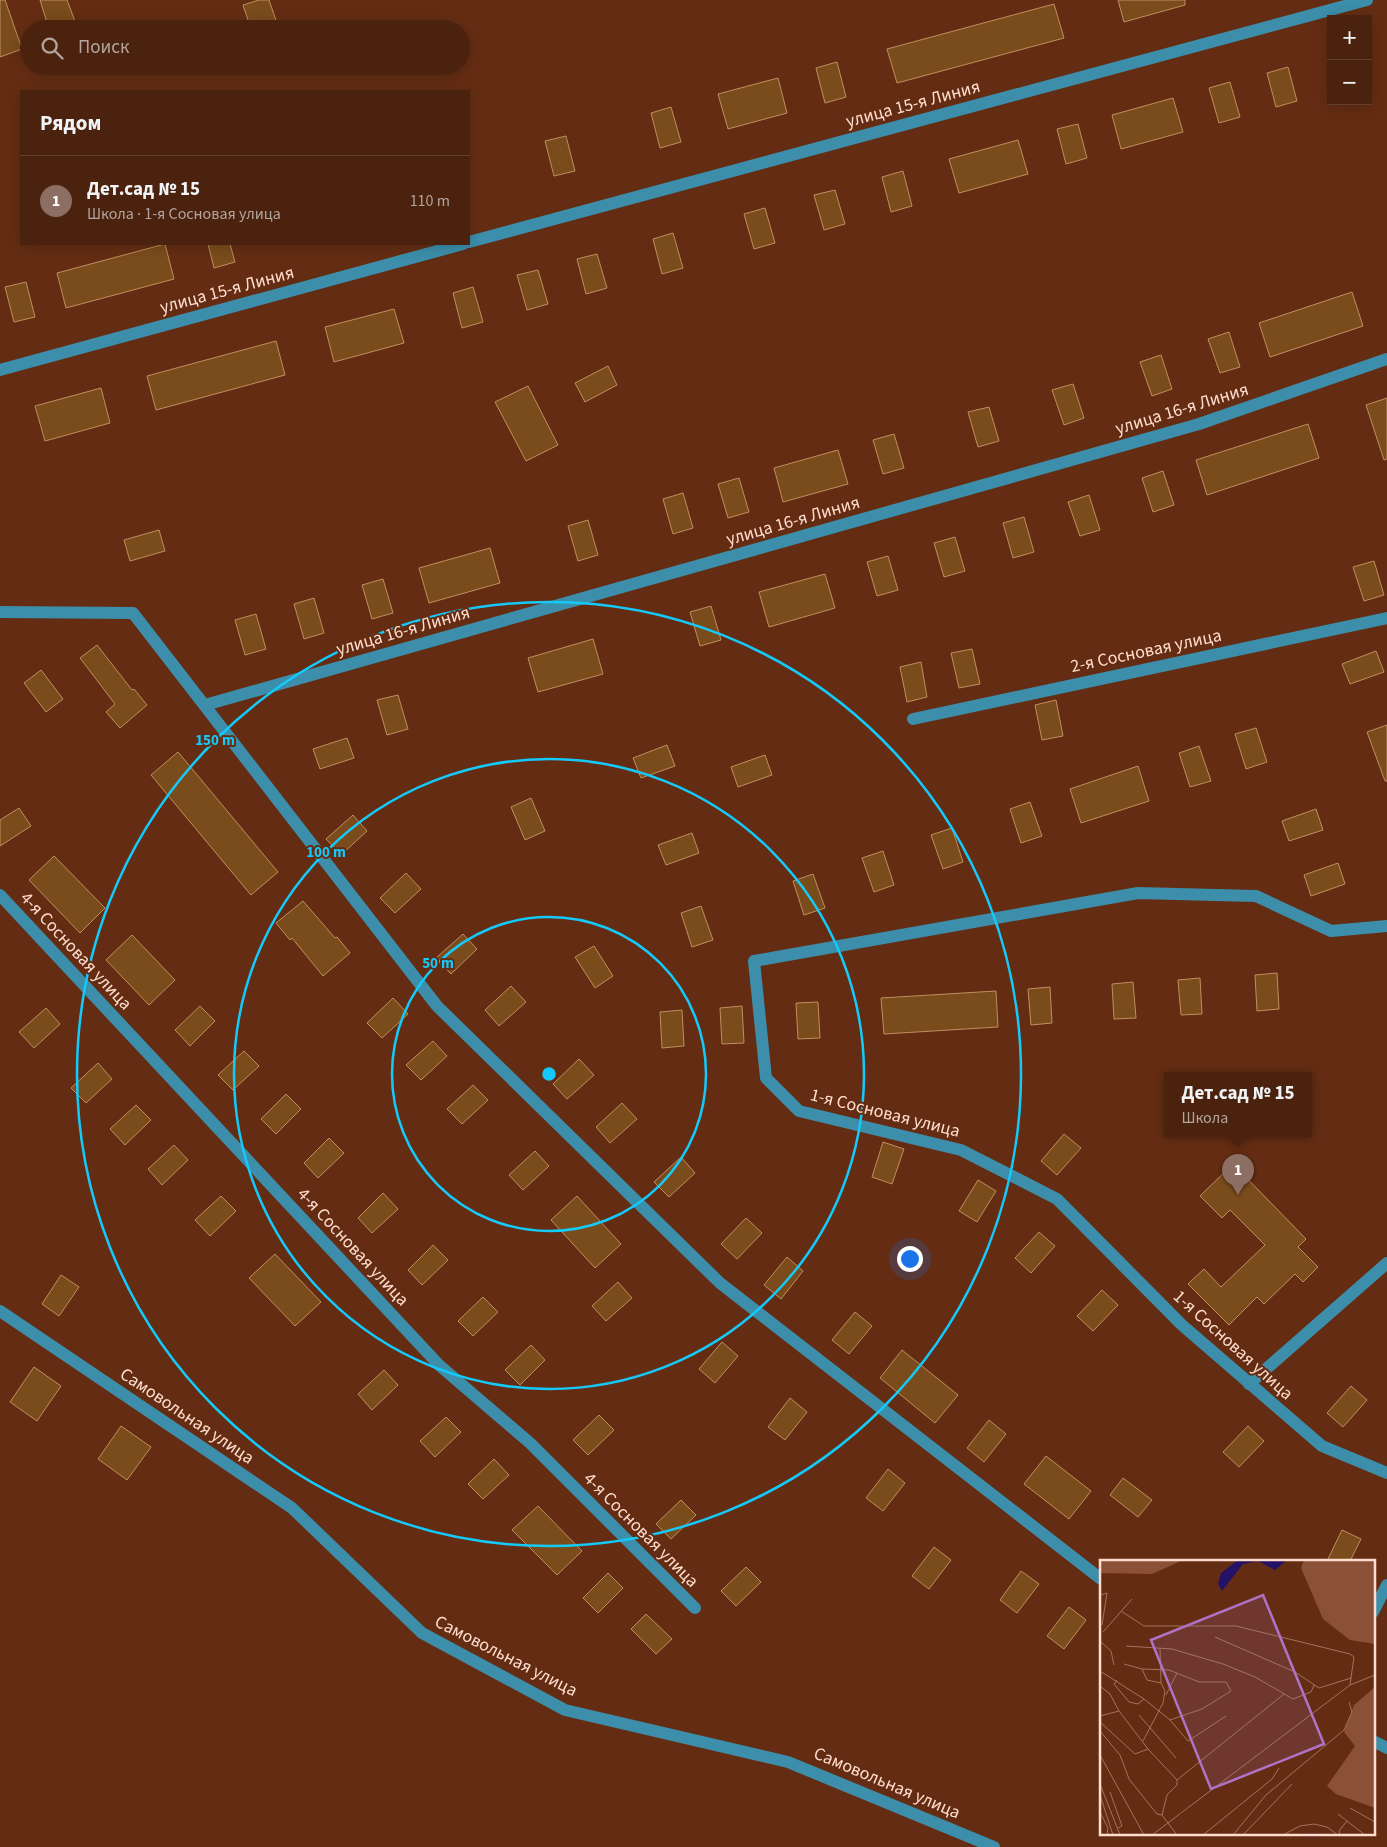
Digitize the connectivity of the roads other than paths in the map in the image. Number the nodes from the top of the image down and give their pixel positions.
1 (1367, 0) edge
2 (470, 242) edge
3 (459, 245) edge
4 (1387, 359) edge
5 (0, 370) edge
6 (0, 612) edge
7 (1387, 618) edge
8 (205, 706) junction
9 (913, 719) dead end
10 (0, 895) edge
11 (1387, 926) edge
12 (1387, 1263) edge
13 (0, 1311) edge
14 (1249, 1384) junction
15 (1387, 1473) edge
16 (1100, 1578) edge
17 (1387, 1585) edge
18 (695, 1608) dead end
19 (1374, 1610) edge
20 (1374, 1742) edge
21 (1387, 1748) edge
22 (994, 1847) edge

1 - 2 street, улица 15-я Линия
3 - 5 street, улица 15-я Линия
4 - 8 street, улица 16-я Линия
6 - 8 street
7 - 9 street, 2-я Сосновая улица
8 - 16 street
10 - 18 street, 4-я Сосновая улица
11 - 14 street, 1-я Сосновая улица
12 - 14 street
13 - 22 street, Самовольная улица
14 - 15 street, 1-я Сосновая улица
17 - 19 street
20 - 21 street

